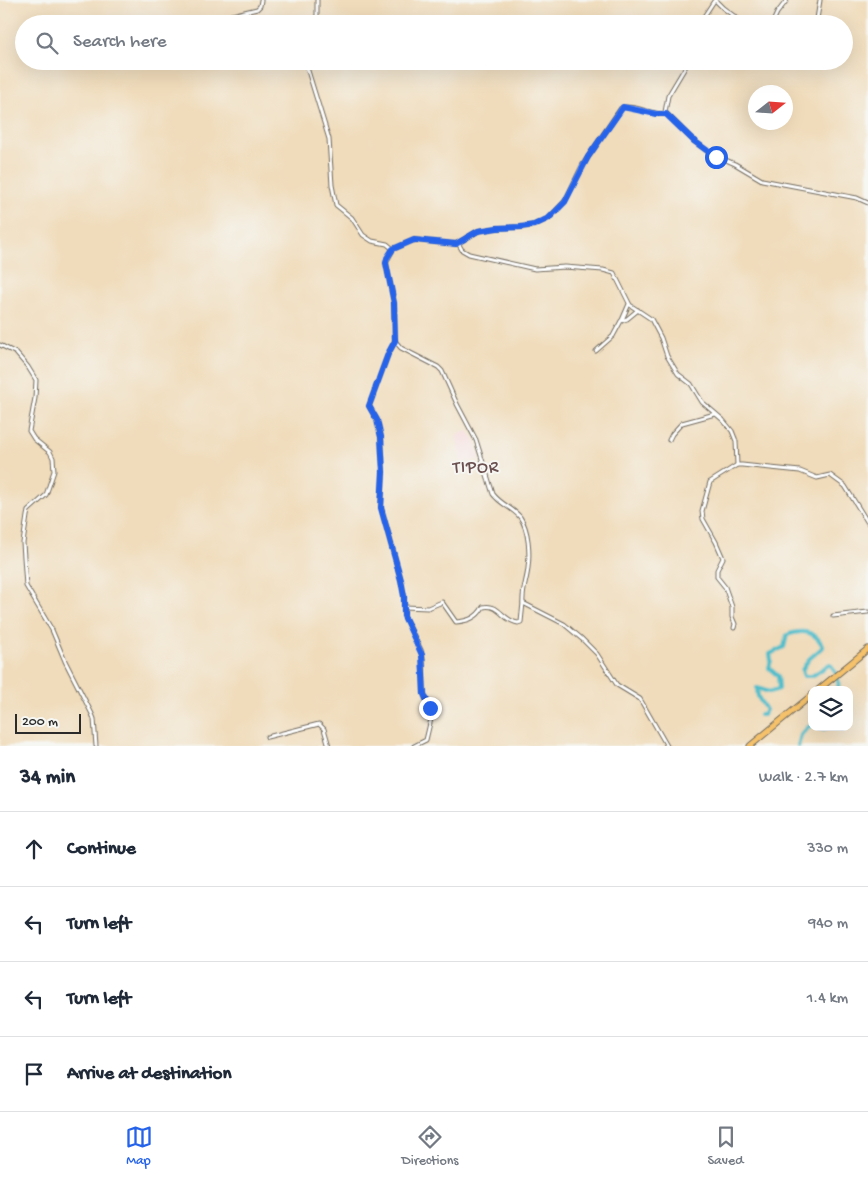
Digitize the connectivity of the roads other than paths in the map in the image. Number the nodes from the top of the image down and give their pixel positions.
1 (261, 0) edge
2 (317, 0) edge
3 (715, 0) edge
4 (786, 0) edge
5 (820, 0) edge
6 (232, 15) edge
7 (317, 15) edge
8 (705, 15) edge
9 (733, 15) edge
10 (775, 15) edge
11 (818, 15) edge
12 (308, 70) edge
13 (683, 70) edge
14 (666, 114) junction
15 (868, 203) edge
16 (458, 244) junction
17 (393, 249) junction
18 (629, 303) junction
19 (638, 310) junction
20 (622, 320) junction
21 (395, 341) junction
22 (0, 345) edge
23 (596, 351) dead end
24 (714, 414) junction
25 (669, 440) dead end
26 (737, 465) junction
27 (868, 523) edge
28 (523, 603) junction
29 (405, 607) junction
30 (868, 612) edge
31 (834, 616) dead end
32 (734, 628) dead end
33 (868, 649) edge
34 (823, 686) edge
35 (808, 698) edge
36 (267, 737) dead end
37 (96, 746) edge
38 (328, 746) edge
39 (414, 746) edge
40 (667, 746) edge
41 (750, 746) edge

1 - 6 street
2 - 7 street
3 - 8 street
3 - 9 street
4 - 10 street
5 - 11 street
12 - 17 street
13 - 14 street
14 - 15 street
14 - 16 street
16 - 17 street
16 - 18 street
17 - 21 street
18 - 19 street
18 - 20 street
19 - 20 street
19 - 24 street
20 - 23 street
21 - 28 street
21 - 29 street
22 - 37 street
24 - 25 street
24 - 26 street
26 - 27 street
26 - 32 street
28 - 29 street
28 - 40 street
29 - 39 street
30 - 31 street
33 - 34 main road
35 - 41 main road
36 - 38 street

